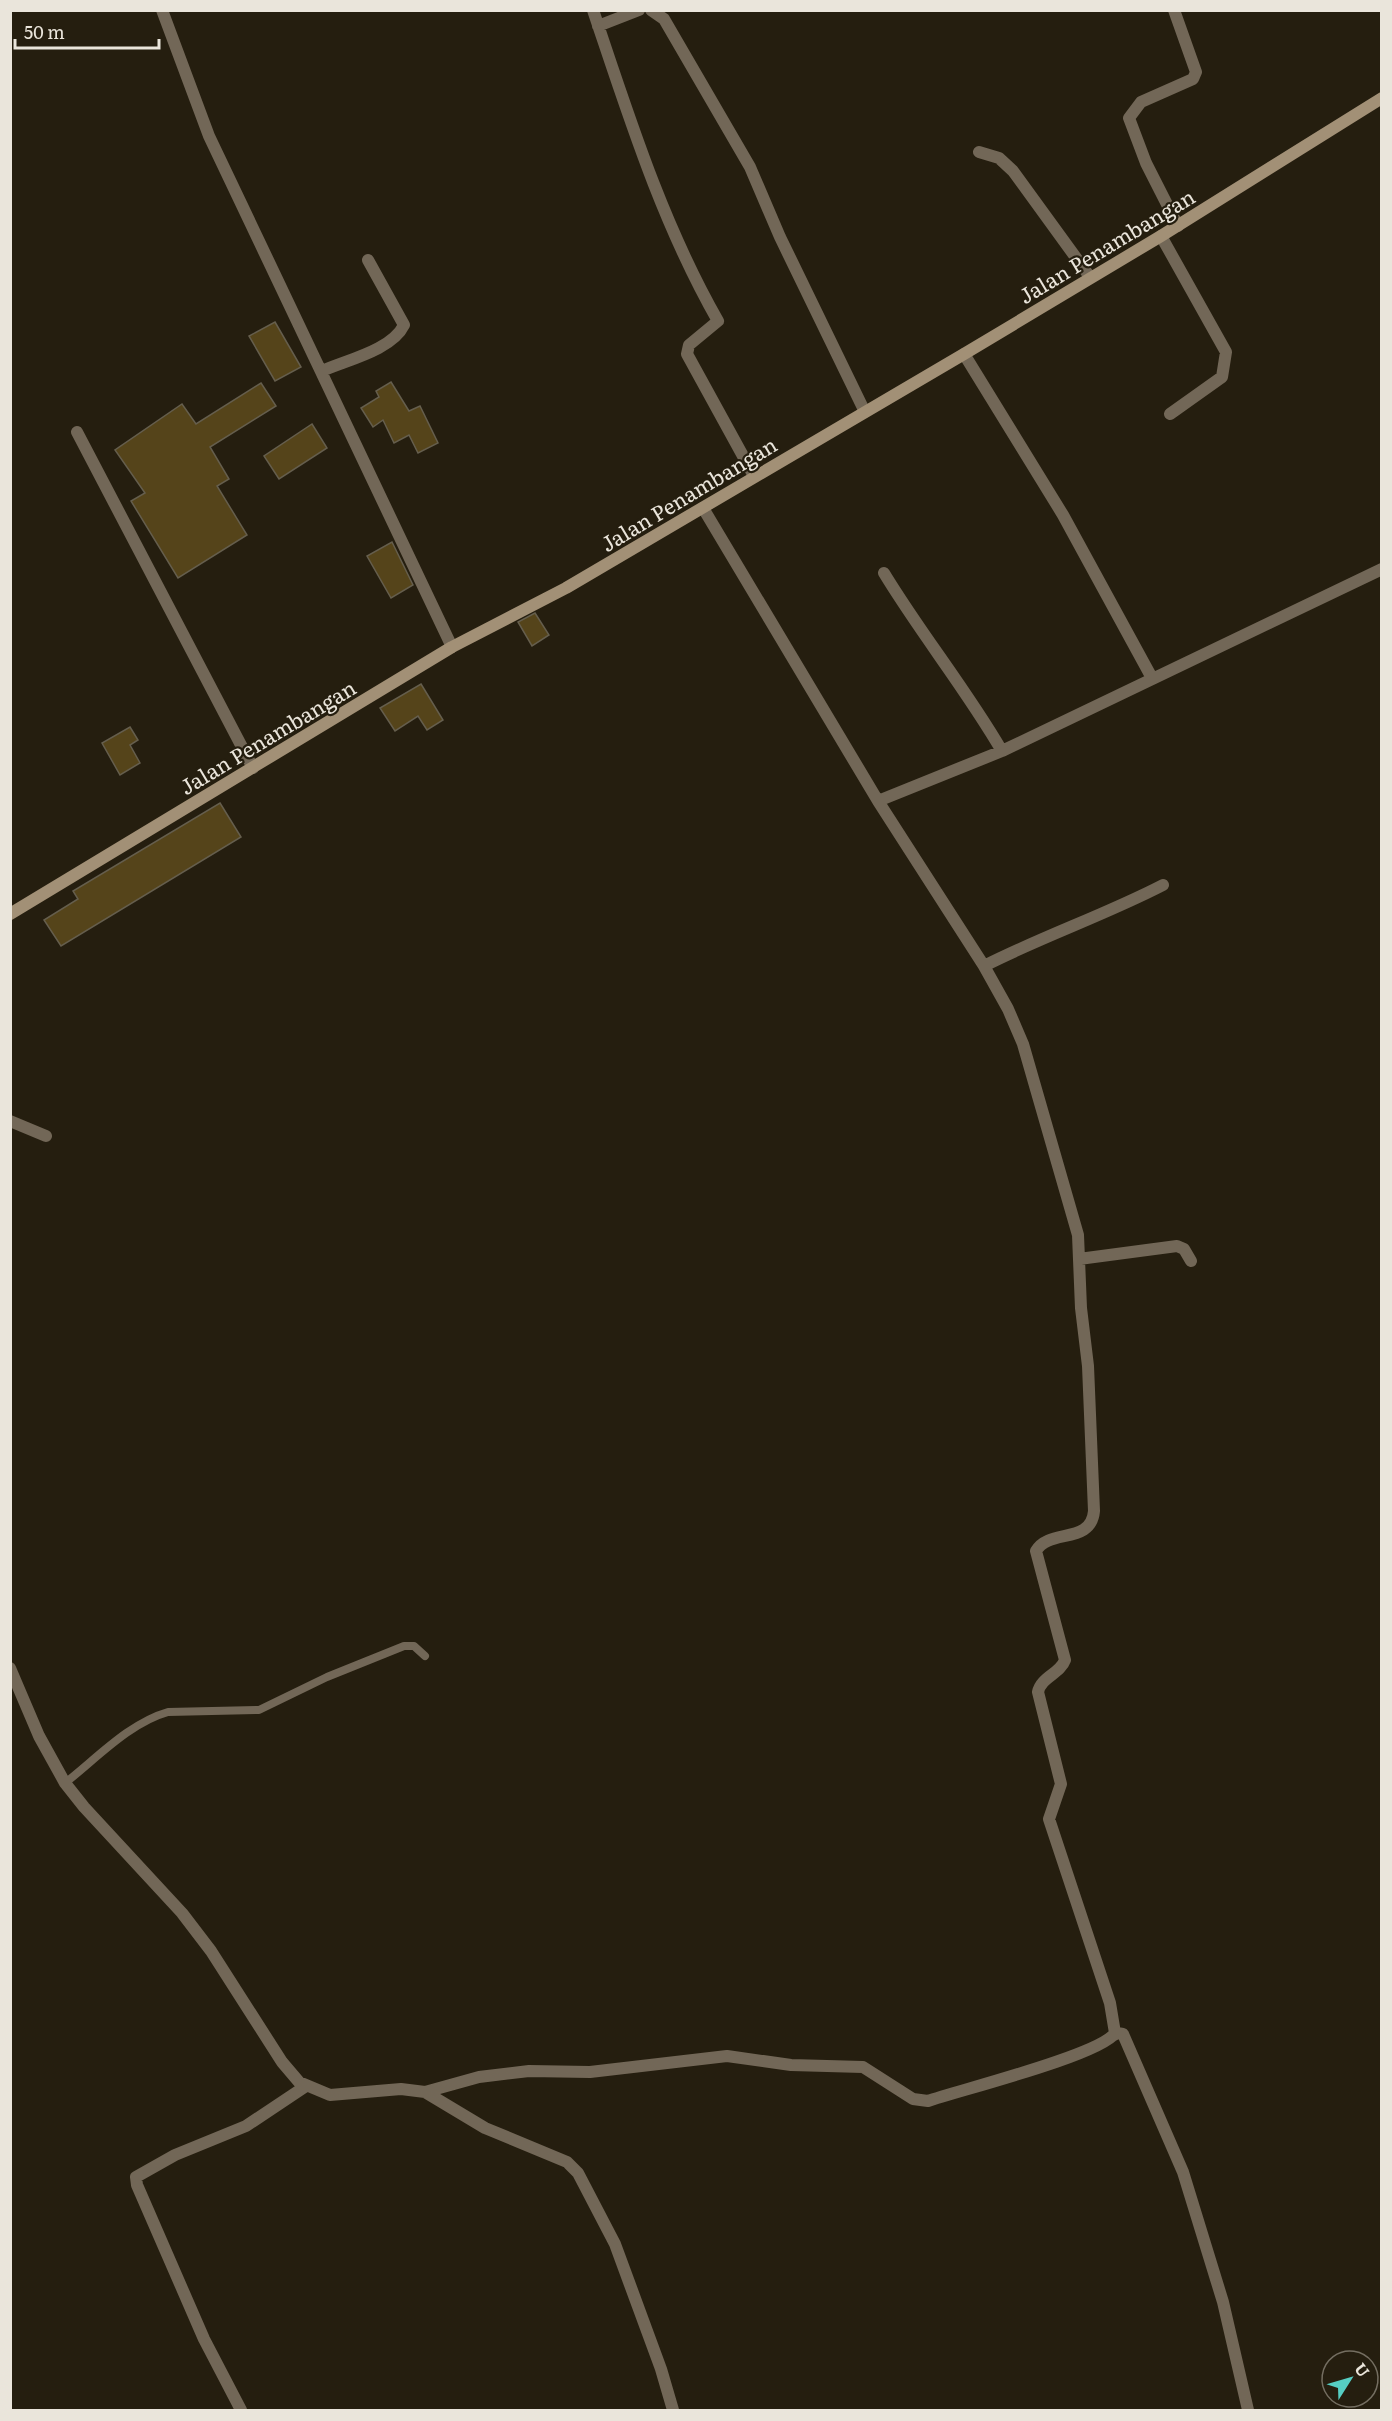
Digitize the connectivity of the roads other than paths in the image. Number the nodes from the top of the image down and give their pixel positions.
1 (162, 10) edge
2 (593, 10) edge
3 (639, 10) edge
4 (651, 10) edge
5 (1174, 10) edge
6 (598, 26) junction
7 (1382, 98) edge
8 (979, 152) dead end
9 (1178, 225) junction
10 (1161, 236) junction
11 (368, 260) dead end
12 (1090, 277) junction
13 (964, 354) junction
14 (322, 371) junction
15 (864, 410) junction
16 (1170, 414) dead end
17 (77, 432) dead end
18 (754, 476) junction
19 (703, 508) junction
20 (1382, 569) edge
21 (884, 573) dead end
22 (452, 647) junction
23 (1152, 678) junction
24 (1002, 751) junction
25 (253, 768) junction
26 (878, 801) junction
27 (1163, 885) dead end
28 (10, 914) edge
29 (984, 966) junction
30 (10, 1121) edge
31 (46, 1136) dead end
32 (1079, 1259) junction
33 (1191, 1261) dead end
34 (425, 1656) dead end
35 (10, 1668) edge
36 (66, 1783) junction
37 (1114, 2035) junction
38 (306, 2086) junction
39 (425, 2092) junction
40 (241, 2410) edge
41 (673, 2410) edge
42 (1248, 2410) edge

1 - 14 street
2 - 6 street
3 - 6 street
4 - 15 street
5 - 9 street
6 - 18 street
7 - 9 street, Jalan Penambangan
8 - 12 street
9 - 10 street, Jalan Penambangan
10 - 12 street, Jalan Penambangan
10 - 16 street
11 - 14 street
12 - 13 street, Jalan Penambangan
13 - 15 street, Jalan Penambangan
13 - 23 street
14 - 22 street
15 - 18 street, Jalan Penambangan
17 - 25 street
18 - 19 street, Jalan Penambangan
19 - 22 street, Jalan Penambangan
19 - 26 street
20 - 23 street
21 - 24 street
22 - 25 street, Jalan Penambangan
23 - 24 street
24 - 26 street
25 - 28 street, Jalan Penambangan
26 - 29 street
27 - 29 street
29 - 32 street
30 - 31 street
32 - 33 street
32 - 37 street
34 - 36 lane
35 - 36 street
36 - 38 street
37 - 39 street
37 - 42 street
38 - 39 street
38 - 40 street
39 - 41 street

